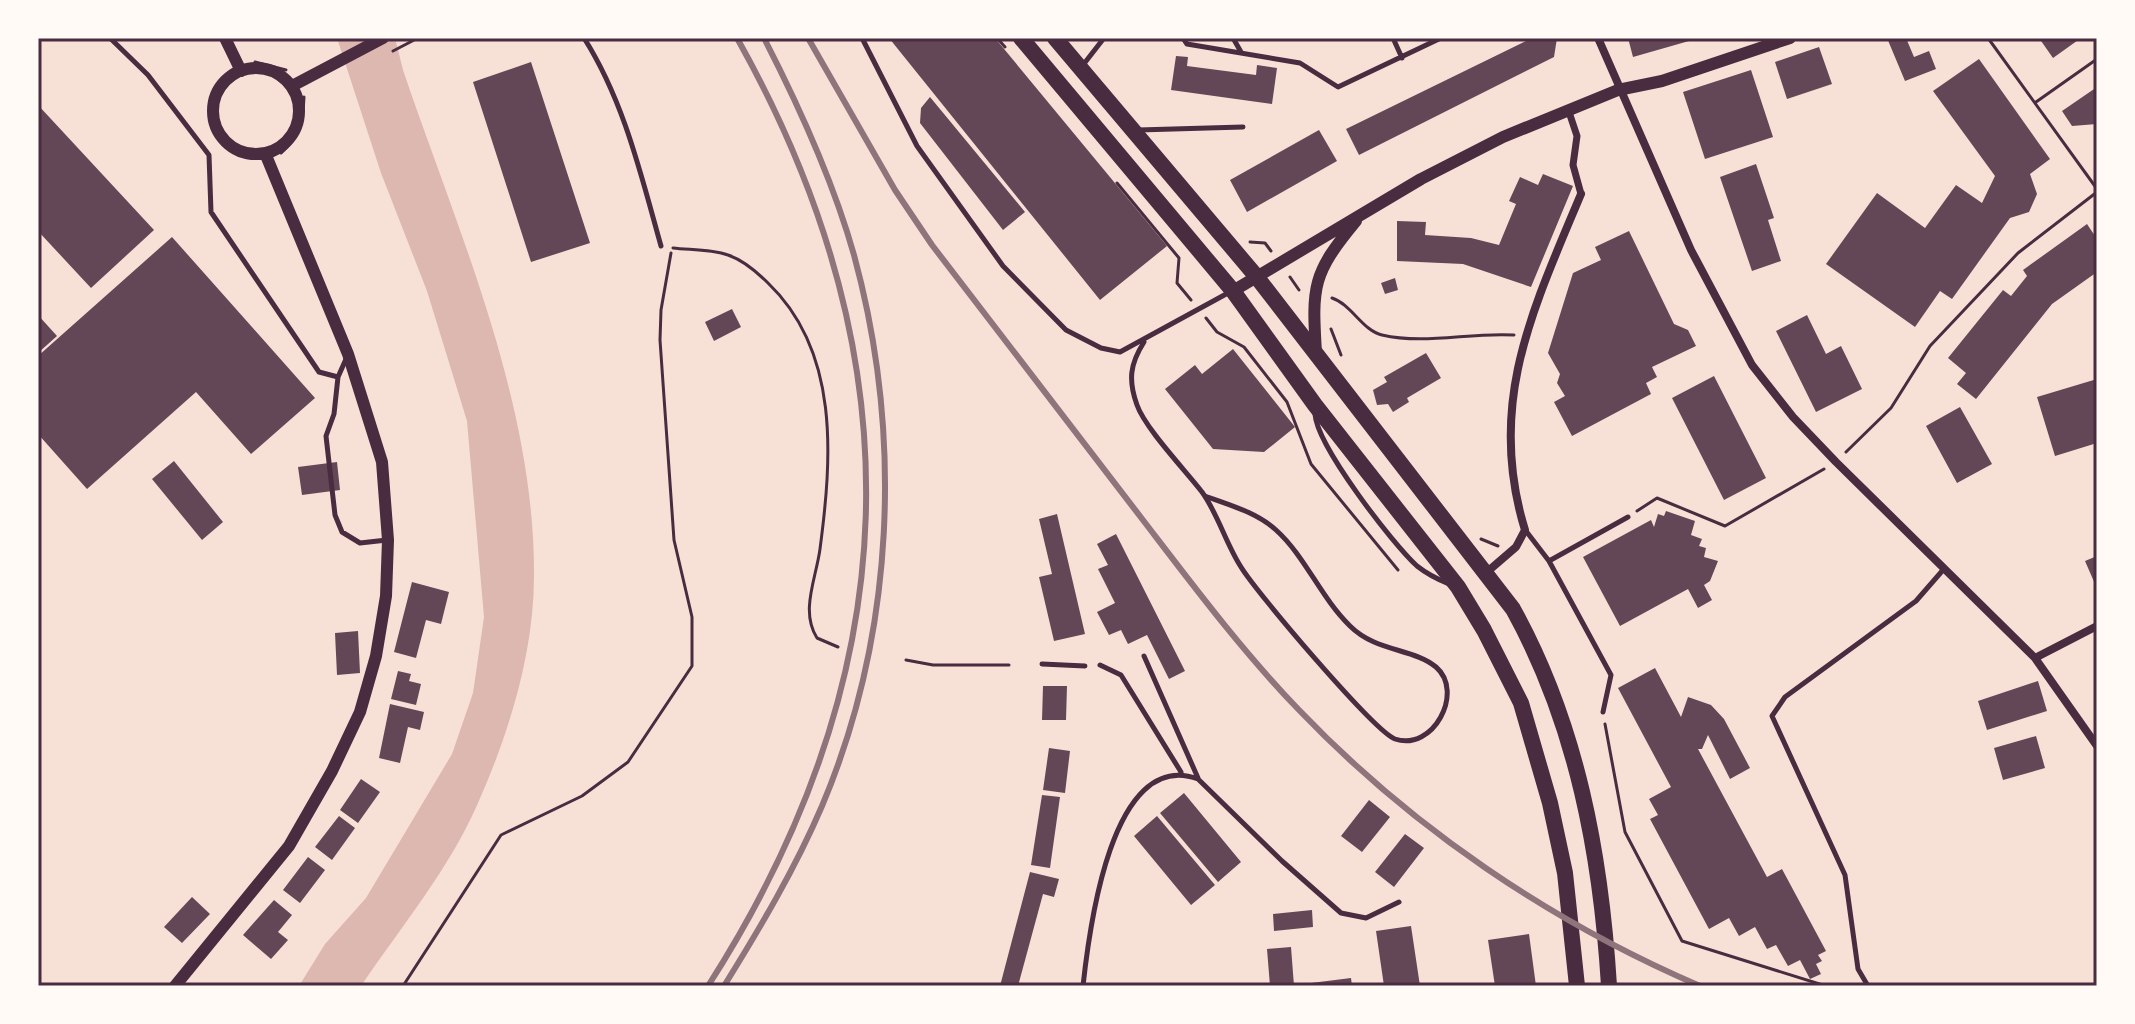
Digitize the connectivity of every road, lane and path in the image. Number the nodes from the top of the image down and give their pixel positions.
1 (110, 38) edge
2 (225, 38) edge
3 (383, 38) edge
4 (584, 38) edge
5 (862, 38) edge
6 (1021, 38) edge
7 (1055, 38) edge
8 (1104, 38) edge
9 (1183, 38) edge
10 (1233, 38) edge
11 (1393, 38) edge
12 (1441, 38) edge
13 (1598, 38) edge
14 (1790, 38) edge
15 (1988, 38) edge
16 (1241, 53) junction
17 (1402, 58) junction
18 (2097, 59) edge
19 (243, 66) junction
20 (1080, 69) junction
21 (290, 72) dead end
22 (292, 86) junction
23 (1618, 90) junction
24 (314, 93) dead end
25 (2036, 102) junction
26 (1568, 109) junction
27 (1243, 127) dead end
28 (1129, 129) junction
29 (272, 154) junction
30 (2097, 191) edge
31 (1581, 194) joint
32 (1363, 213) junction
33 (661, 246) joint
34 (672, 248) junction
35 (1256, 276) junction
36 (1233, 291) junction
37 (1325, 298) dead end
38 (1525, 336) junction
39 (1144, 342) junction
40 (348, 354) junction
41 (1317, 357) junction
42 (338, 377) junction
43 (1836, 462) junction
44 (1205, 496) junction
45 (1628, 517) joint
46 (1525, 530) junction
47 (388, 540) junction
48 (1549, 561) junction
49 (1943, 570) junction
50 (1487, 572) junction
51 (2097, 626) edge
52 (838, 647) dead end
53 (1144, 656) dead end
54 (2035, 658) junction
55 (906, 660) dead end
56 (1042, 664) dead end
57 (1009, 665) dead end
58 (1100, 665) dead end
59 (1085, 666) dead end
60 (1603, 712) joint
61 (2097, 746) edge
62 (1181, 772) junction
63 (1198, 779) junction
64 (1399, 902) dead end
65 (175, 986) edge
66 (403, 986) edge
67 (1083, 986) edge
68 (1577, 986) edge
69 (1609, 986) edge
70 (1826, 986) edge
71 (1868, 986) edge

1 - 42 lane
2 - 19 street
3 - 22 street
4 - 33 lane
5 - 39 lane
6 - 36 main road
7 - 20 main road
8 - 20 lane
9 - 16 lane
10 - 16 lane
11 - 17 lane
12 - 17 lane
13 - 23 street
14 - 23 street
15 - 25 path
16 - 17 lane
18 - 25 path
19 - 21 path
19 - 22 street
19 - 29 street
20 - 28 main road
22 - 29 street
23 - 26 street
23 - 43 street
24 - 29 path
25 - 30 path
26 - 31 street
26 - 32 street
27 - 28 lane
28 - 35 main road
29 - 40 street
30 - 43 path
31 - 38 street
32 - 35 street
32 - 41 street
33 - 34 path
34 - 52 path
34 - 66 path
35 - 36 street
35 - 41 main road
36 - 39 lane
36 - 68 main road
37 - 38 path
38 - 46 street
39 - 44 lane
40 - 42 lane
40 - 47 street
41 - 50 main road
42 - 47 lane
43 - 45 path
43 - 49 street
44 - 44 lane
45 - 48 lane
46 - 48 lane
46 - 50 street
47 - 65 street
48 - 60 lane
49 - 54 street
49 - 71 lane
50 - 69 main road
51 - 54 street
53 - 63 lane
54 - 61 street
55 - 57 path
56 - 59 lane
58 - 62 lane
60 - 70 path
62 - 63 lane
62 - 67 lane
63 - 64 lane

